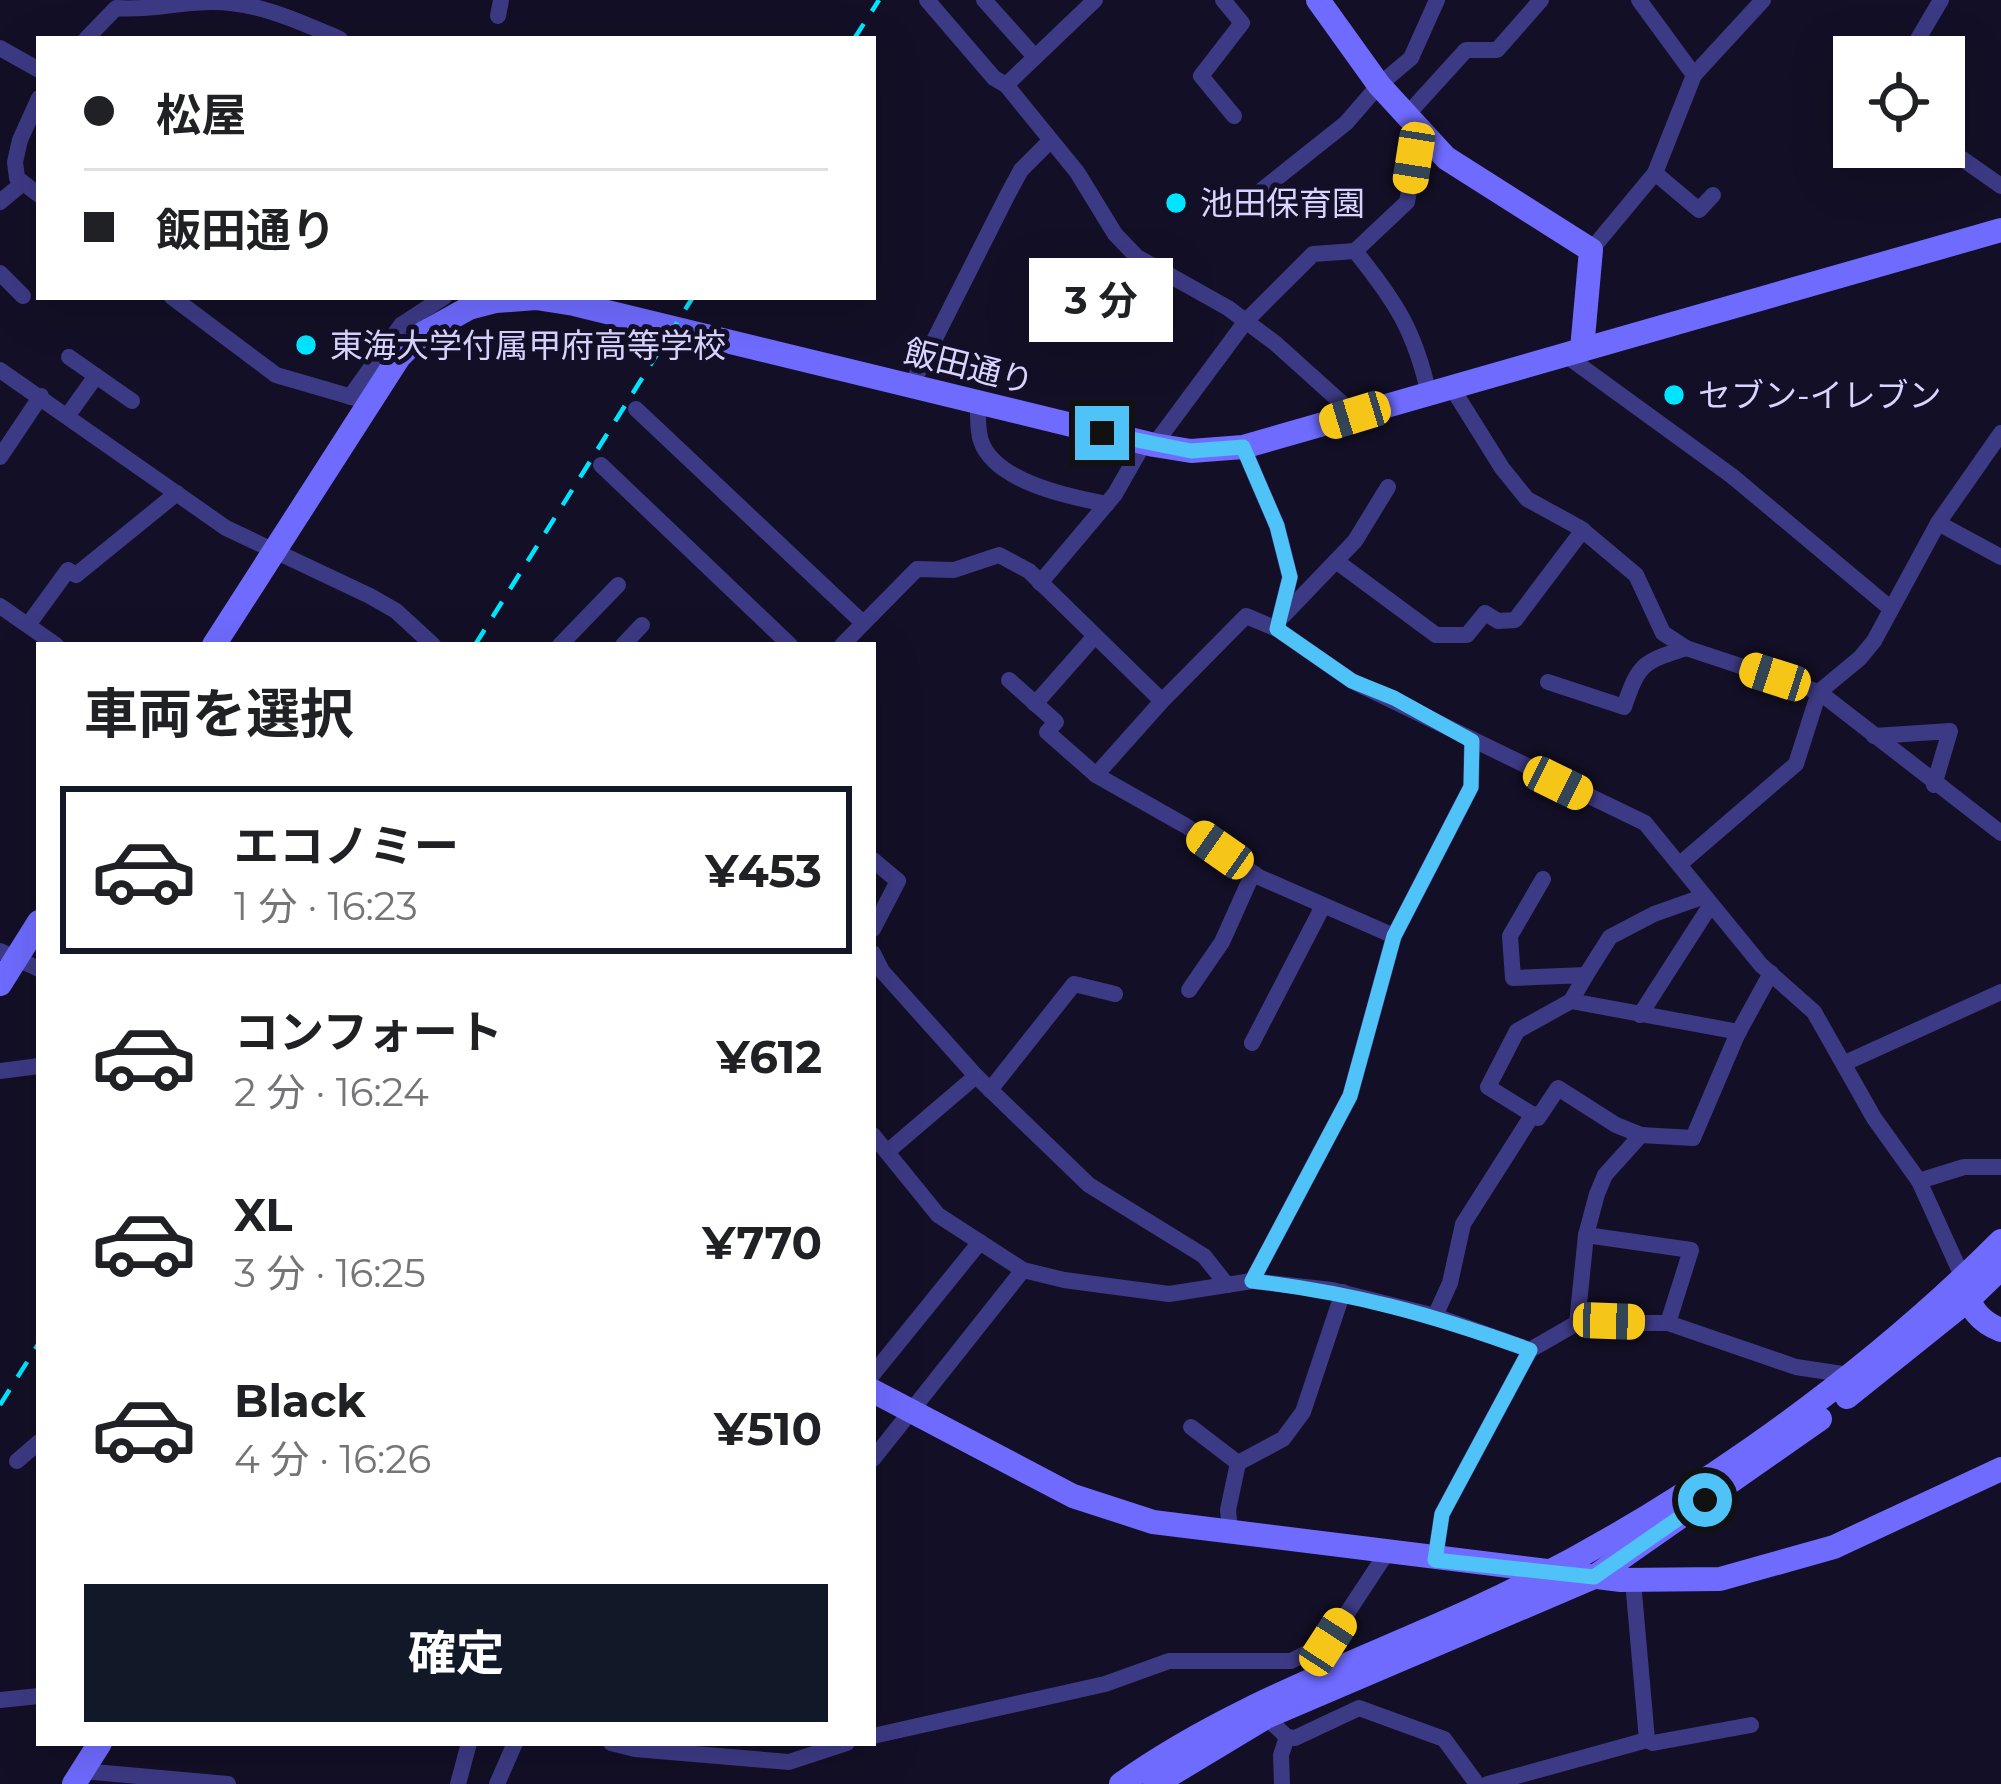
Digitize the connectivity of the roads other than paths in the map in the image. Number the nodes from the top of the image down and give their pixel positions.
1 (927, 0) edge
2 (984, 0) edge
3 (1095, 0) edge
4 (1223, 0) edge
5 (1318, 0) edge
6 (1437, 0) edge
7 (1639, 0) edge
8 (1763, 0) edge
9 (1941, 0) edge
10 (213, 1) edge
11 (1529, 4) edge
12 (89, 36) edge
13 (333, 36) edge
14 (1920, 36) edge
15 (0, 48) edge
16 (1035, 57) junction
17 (36, 68) edge
18 (1694, 75) junction
19 (1006, 85) junction
20 (1379, 85) junction
21 (36, 106) edge
22 (1234, 116) dead end
23 (1406, 116) junction
24 (1424, 137) junction
25 (1050, 141) junction
26 (1965, 161) edge
27 (1655, 173) junction
28 (23, 183) junction
29 (2001, 186) edge
30 (36, 193) edge
31 (1713, 195) dead end
32 (1253, 197) dead end
33 (0, 202) edge
34 (2000, 232) edge
35 (1591, 250) junction
36 (1355, 251) junction
37 (0, 273) edge
38 (23, 296) dead end
39 (176, 300) edge
40 (439, 300) edge
41 (516, 300) edge
42 (545, 300) edge
43 (1246, 321) junction
44 (1573, 352) junction
45 (69, 357) dead end
46 (0, 370) edge
47 (96, 376) junction
48 (911, 386) junction
49 (1440, 392) junction
50 (41, 396) junction
51 (365, 397) junction
52 (132, 401) dead end
53 (978, 402) junction
54 (637, 409) dead end
55 (68, 415) junction
56 (1355, 415) junction
57 (2001, 434) edge
58 (1149, 444) junction
59 (1243, 447) junction
60 (0, 457) edge
61 (601, 466) dead end
62 (1388, 487) dead end
63 (178, 493) junction
64 (1107, 504) junction
65 (1938, 523) junction
66 (1583, 530) junction
67 (274, 553) junction
68 (2001, 557) edge
69 (1336, 561) junction
70 (1040, 583) junction
71 (618, 586) dead end
72 (0, 606) edge
73 (1890, 608) junction
74 (863, 623) junction
75 (28, 625) junction
76 (642, 625) dead end
77 (1278, 625) junction
78 (1094, 637) junction
79 (52, 642) edge
80 (216, 642) edge
81 (431, 642) edge
82 (563, 642) edge
83 (626, 642) edge
84 (787, 642) edge
85 (845, 642) edge
86 (1686, 648) junction
87 (1009, 680) dead end
88 (1548, 682) dead end
89 (1819, 692) junction
90 (1162, 701) junction
91 (1035, 704) junction
92 (1874, 736) junction
93 (1472, 741) junction
94 (1096, 775) junction
95 (1934, 785) junction
96 (2001, 833) edge
97 (876, 863) edge
98 (1680, 864) junction
99 (1253, 873) junction
100 (1543, 879) dead end
101 (1706, 901) junction
102 (1323, 906) junction
103 (876, 923) edge
104 (36, 928) edge
105 (1394, 936) junction
106 (19, 959) edge
107 (876, 959) edge
108 (1771, 974) junction
109 (1586, 975) junction
110 (0, 984) edge
111 (1190, 990) dead end
112 (2001, 992) edge
113 (1115, 994) dead end
114 (1571, 1001) junction
115 (1640, 1015) junction
116 (1738, 1032) junction
117 (1252, 1042) dead end
118 (1845, 1063) junction
119 (36, 1066) edge
120 (0, 1071) edge
121 (976, 1076) junction
122 (990, 1090) junction
123 (1533, 1114) junction
124 (1641, 1135) junction
125 (876, 1139) edge
126 (887, 1152) junction
127 (2001, 1167) edge
128 (1919, 1181) junction
129 (1586, 1235) junction
130 (2001, 1241) edge
131 (980, 1242) junction
132 (2001, 1268) edge
133 (1023, 1270) junction
134 (1252, 1281) junction
135 (1226, 1285) junction
136 (1966, 1289) junction
137 (1342, 1292) junction
138 (1435, 1316) junction
139 (1577, 1323) junction
140 (1668, 1323) junction
141 (2001, 1330) edge
142 (1530, 1350) junction
143 (876, 1370) edge
144 (1849, 1375) junction
145 (876, 1392) edge
146 (913, 1412) junction
147 (1191, 1427) dead end
148 (36, 1445) edge
149 (876, 1455) edge
150 (17, 1461) dead end
151 (1238, 1463) junction
152 (2001, 1469) edge
153 (1230, 1532) junction
154 (1386, 1554) junction
155 (1435, 1560) junction
156 (1549, 1571) junction
157 (1594, 1577) junction
158 (1633, 1581) junction
159 (1299, 1670) junction
160 (36, 1696) edge
161 (0, 1700) edge
162 (1266, 1717) junction
163 (1751, 1725) dead end
164 (876, 1735) edge
165 (1287, 1737) junction
166 (1648, 1740) junction
167 (98, 1746) edge
168 (468, 1746) edge
169 (514, 1746) edge
170 (623, 1746) edge
171 (839, 1746) edge
172 (789, 1762) junction
173 (78, 1778) edge
174 (228, 1784) edge
175 (458, 1784) edge
176 (497, 1784) edge
177 (780, 1784) edge
178 (1121, 1784) edge
179 (1155, 1784) edge
180 (1282, 1784) edge
181 (1477, 1784) edge
182 (1488, 1784) edge

1 - 19 street
2 - 16 street
3 - 16 street
4 - 22 street
5 - 20 street
6 - 20 street
7 - 18 street
8 - 18 street
9 - 14 street
10 - 12 street
10 - 13 street
11 - 23 street
15 - 17 street
16 - 19 street
18 - 27 street
19 - 25 street
20 - 23 street
20 - 32 street
21 - 28 street
23 - 24 street
24 - 35 street
24 - 36 street
25 - 43 street
25 - 48 street
26 - 29 street
27 - 31 street
27 - 35 street
28 - 30 street
28 - 33 street
34 - 44 street, 飯田通り
35 - 44 street
36 - 43 street
36 - 49 street
37 - 38 street
39 - 51 street
40 - 51 street
41 - 51 street, 飯田通り
42 - 48 street, 飯田通り
43 - 56 street
43 - 58 street
44 - 49 street, 飯田通り
44 - 73 street
45 - 47 street
46 - 50 street
47 - 52 street
47 - 55 street
48 - 53 street, 飯田通り
49 - 56 street, 飯田通り
49 - 66 street
50 - 55 street
50 - 60 street
51 - 67 street, 飯田通り
53 - 58 street, 飯田通り
53 - 64 street
54 - 74 street
55 - 63 street
56 - 59 street, 飯田通り
57 - 65 street
58 - 59 street, 飯田通り
58 - 64 street
59 - 77 street
61 - 84 street
62 - 69 street
63 - 67 street
63 - 75 street
64 - 70 street
65 - 68 street
65 - 73 street
66 - 69 street
66 - 86 street
67 - 80 street, 飯田通り
67 - 81 street
69 - 77 street
70 - 74 street
70 - 78 street
71 - 82 street
72 - 75 street
73 - 89 street
74 - 85 street
75 - 79 street
76 - 83 street
77 - 90 street
77 - 93 street
78 - 90 street
78 - 91 street
86 - 88 street
86 - 89 street
87 - 91 street
89 - 92 street
89 - 98 street
90 - 94 street
91 - 94 street
92 - 95 street
92 - 95 street
93 - 98 street
93 - 105 street
94 - 99 street
95 - 96 street
97 - 103 street
98 - 101 street
99 - 102 street
99 - 111 street
100 - 109 street
101 - 108 street
101 - 109 street
101 - 115 street
102 - 105 street
102 - 117 street
104 - 106 street
105 - 134 street
106 - 110 street
107 - 121 street
108 - 116 street
108 - 118 street
109 - 114 street
112 - 118 street
113 - 122 street
114 - 115 street
114 - 123 street
115 - 116 street
116 - 124 street
118 - 128 street
119 - 120 street
121 - 122 street
121 - 126 street
122 - 135 street
123 - 124 street
123 - 138 street
124 - 129 street
125 - 126 street
126 - 131 street
127 - 128 street
128 - 136 street
129 - 139 street
129 - 140 street
130 - 136 street
131 - 133 street
131 - 143 street
132 - 136 street
133 - 135 street
133 - 146 street
134 - 135 street
134 - 137 street
136 - 141 street
136 - 144 street
136 - 157 street
137 - 138 street
137 - 151 street
138 - 142 street
139 - 140 street
139 - 142 street
140 - 144 street
142 - 155 street
144 - 156 street
145 - 146 street
146 - 149 street
146 - 153 street
147 - 151 street
148 - 150 street
151 - 153 street
152 - 158 street
153 - 154 street
154 - 155 street
154 - 159 street
155 - 156 street
156 - 157 street
156 - 159 street
157 - 158 street
157 - 162 street
158 - 166 street
159 - 164 street
159 - 178 street
160 - 161 street
162 - 165 street
162 - 179 street
163 - 166 street
165 - 180 street
165 - 181 street
166 - 182 street
167 - 173 street
168 - 175 street
169 - 176 street
170 - 172 street
171 - 172 street
172 - 177 street
173 - 174 street

